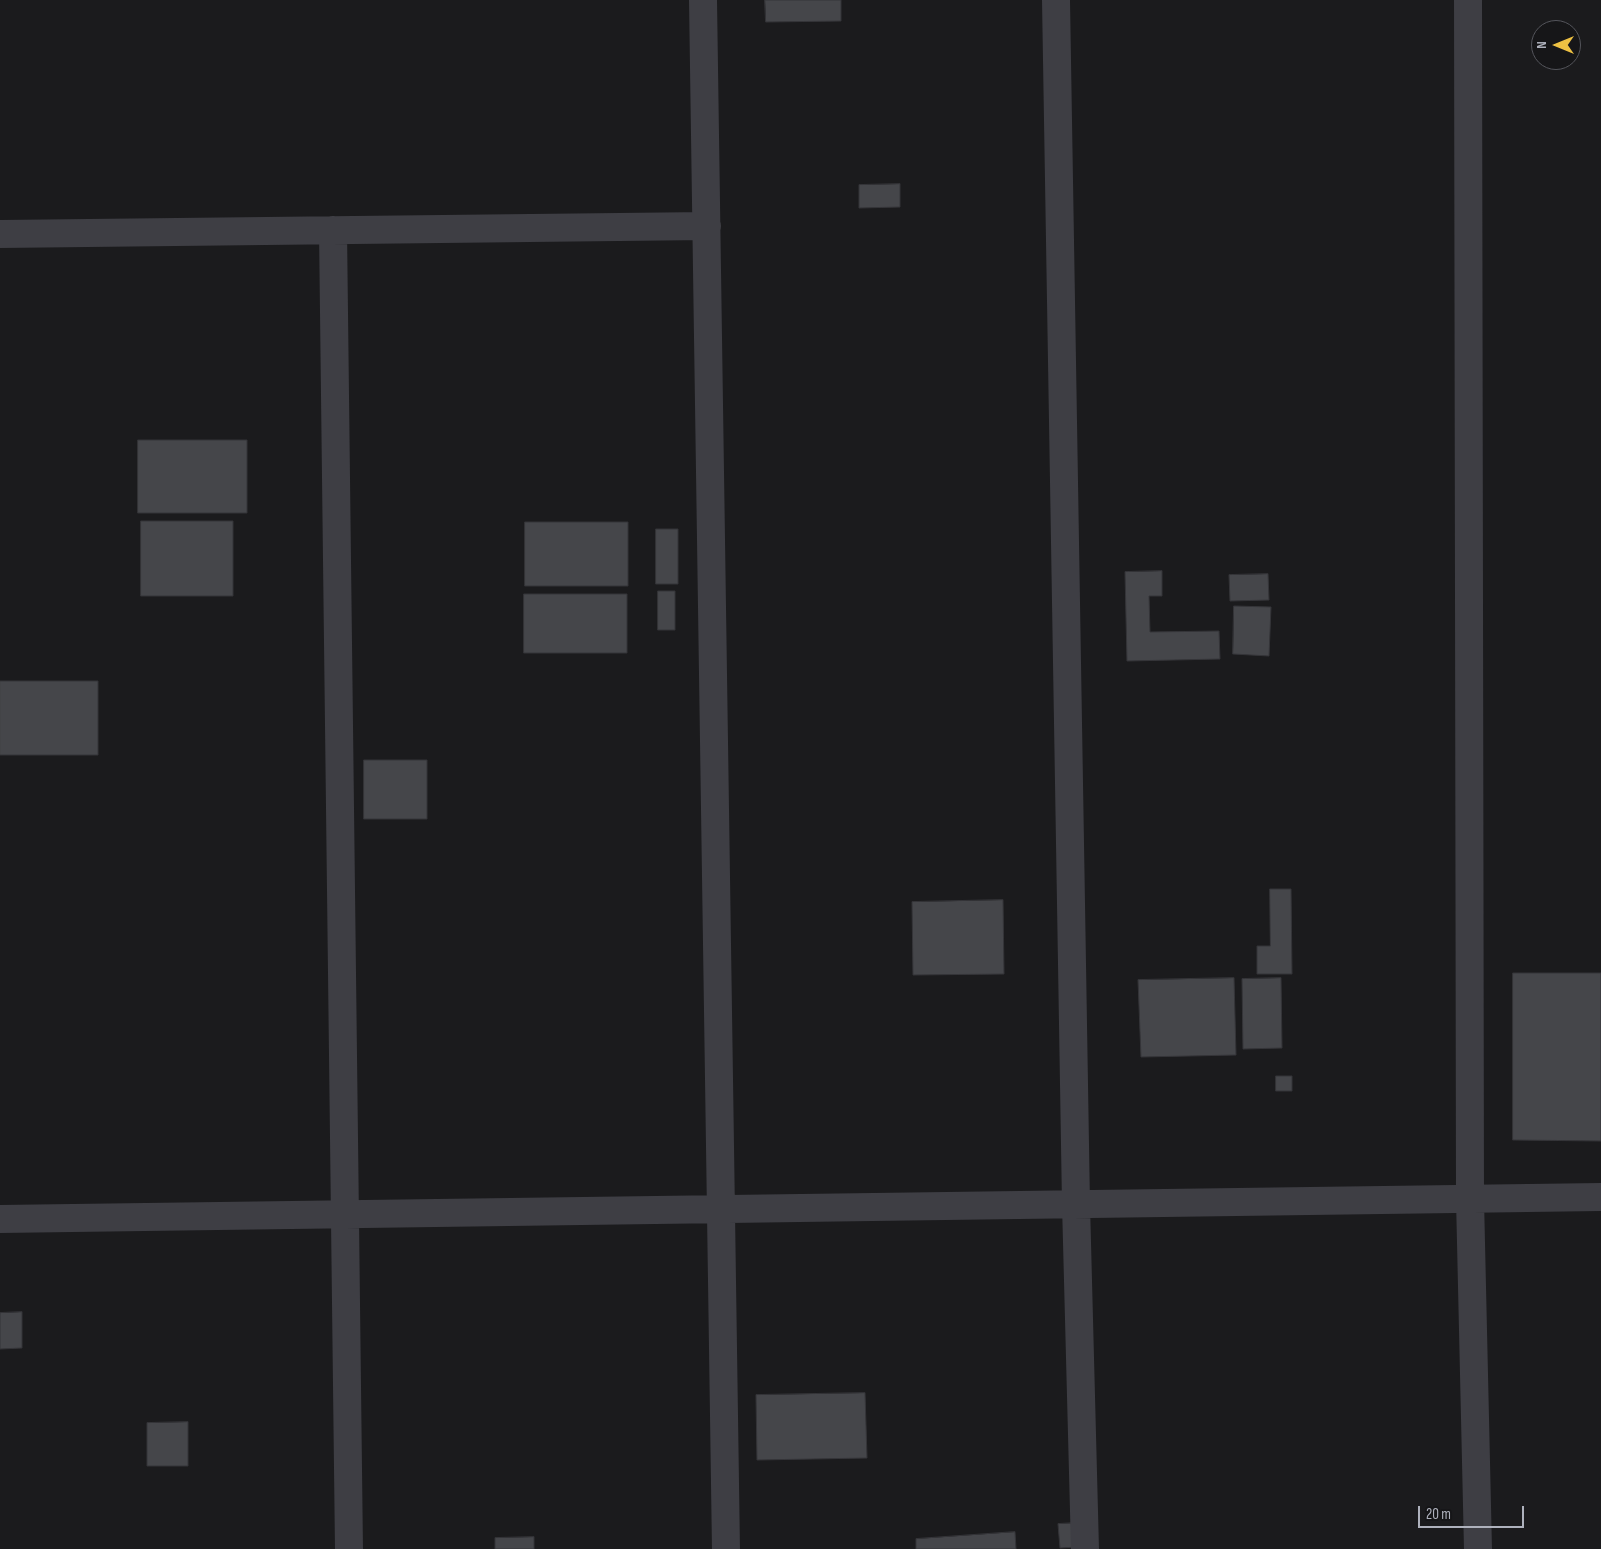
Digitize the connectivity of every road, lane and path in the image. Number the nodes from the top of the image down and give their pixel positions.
1 (703, 0) edge
2 (1056, 0) edge
3 (1468, 0) edge
4 (707, 226) junction
5 (333, 230) junction
6 (0, 234) edge
7 (1601, 1197) edge
8 (1470, 1199) junction
9 (1076, 1204) junction
10 (722, 1209) junction
11 (345, 1214) junction
12 (0, 1219) edge
13 (349, 1549) edge
14 (726, 1549) edge
15 (1084, 1549) edge
16 (1478, 1549) edge

1 - 4 street
2 - 9 street
3 - 8 street
4 - 5 street
4 - 10 street
5 - 6 street
5 - 11 street
7 - 8 street
8 - 9 street
8 - 16 street
9 - 10 street
9 - 15 street
10 - 11 street
10 - 14 street
11 - 12 street
11 - 13 street

